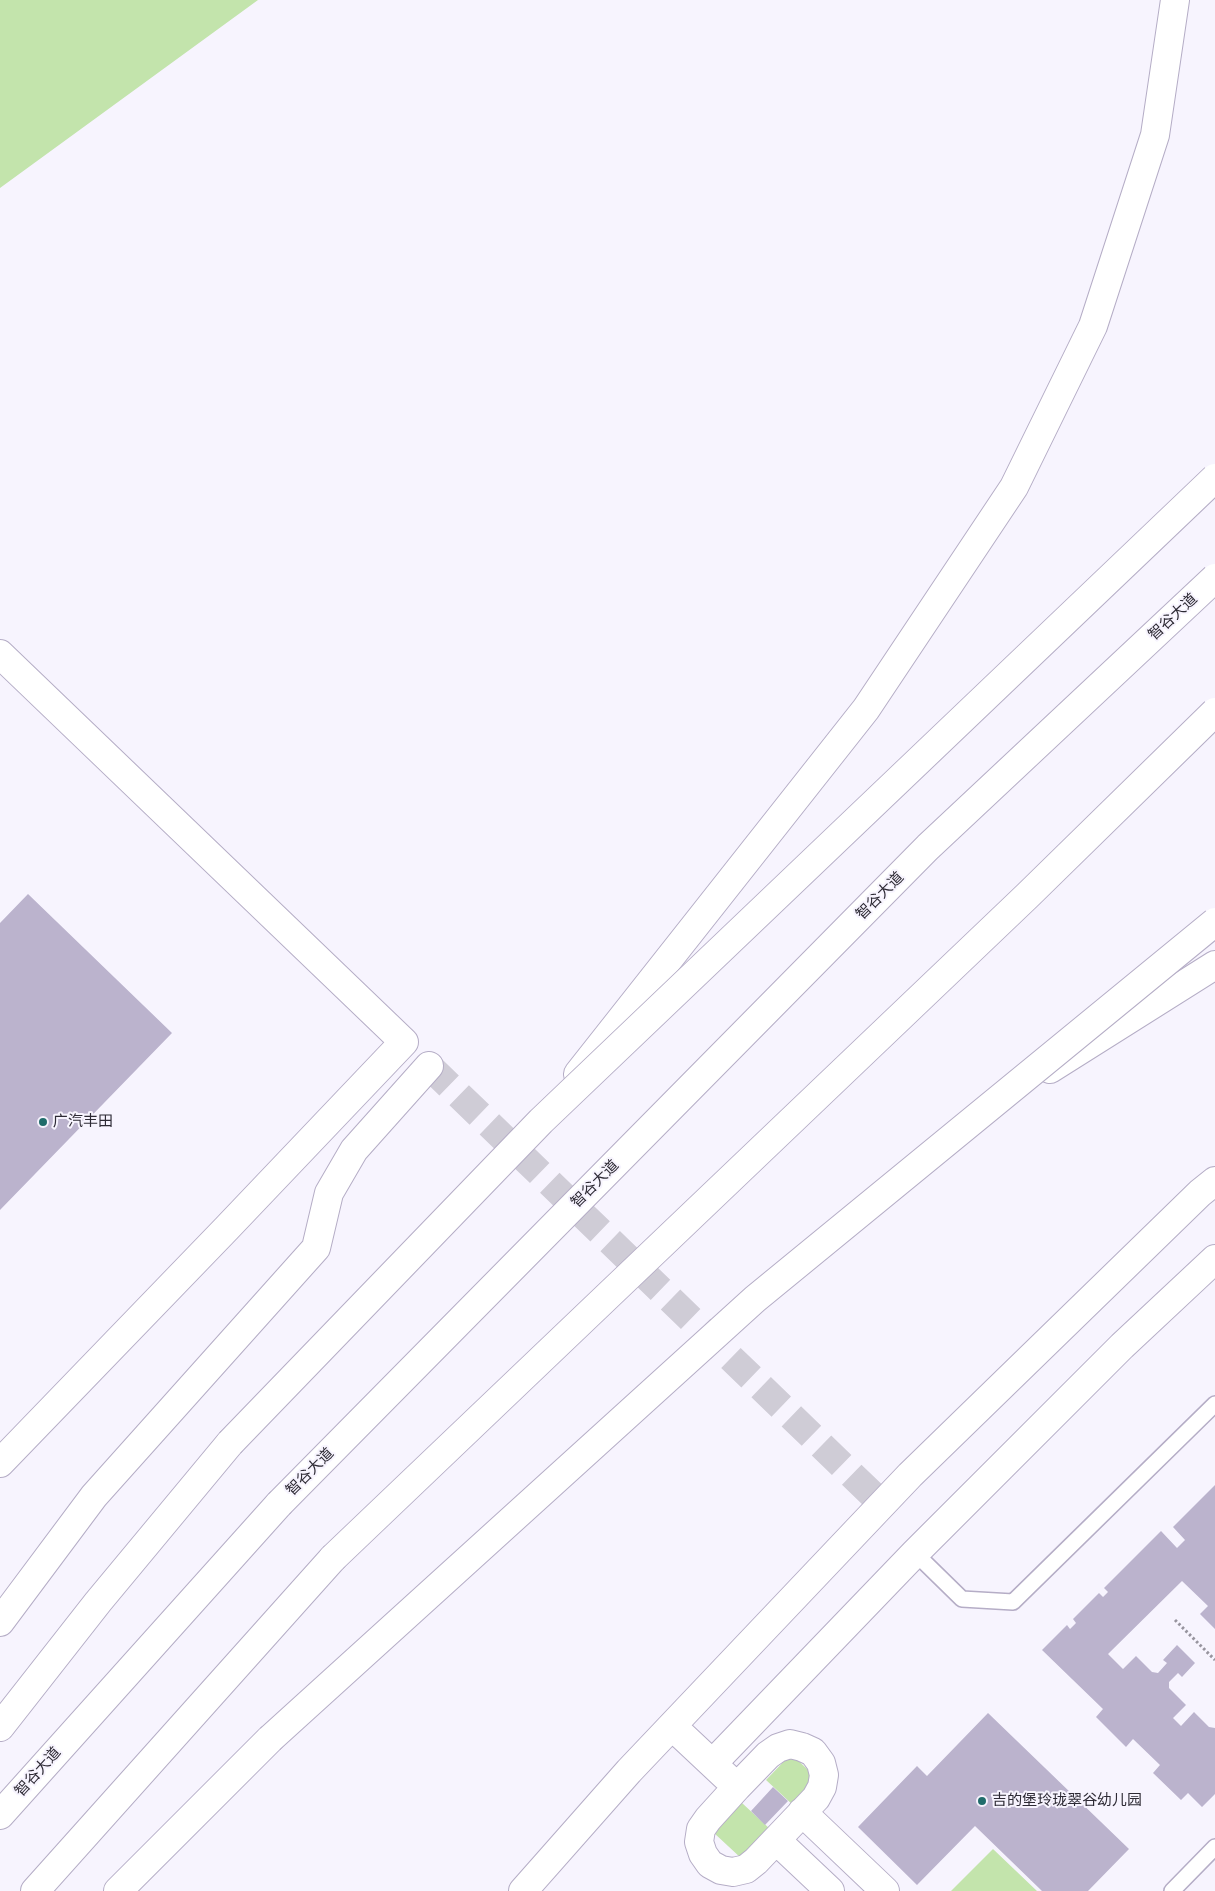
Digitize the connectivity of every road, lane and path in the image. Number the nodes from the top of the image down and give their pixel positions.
1 (1175, 0) edge
2 (1215, 478) edge
3 (1215, 578) edge
4 (0, 654) edge
5 (1215, 712) edge
6 (1215, 922) edge
7 (1215, 965) edge
8 (404, 1042) junction
9 (992, 1106) junction
10 (541, 1121) junction
11 (1215, 1181) edge
12 (1215, 1259) edge
13 (1215, 1404) edge
14 (0, 1463) edge
15 (915, 1553) junction
16 (1175, 1620) dead end
17 (0, 1622) edge
18 (1215, 1660) edge
19 (672, 1726) junction
20 (0, 1727) edge
21 (713, 1763) junction
22 (737, 1787) junction
23 (802, 1812) junction
24 (0, 1814) edge
25 (776, 1840) junction
26 (1215, 1847) edge
27 (35, 1891) edge
28 (118, 1891) edge
29 (523, 1891) edge
30 (830, 1891) edge
31 (885, 1891) edge
32 (1172, 1891) edge

1 - 10 main road, bridge
2 - 10 main road, bridge
3 - 24 main road, 智谷大道, bridge
4 - 8 main road
5 - 27 main road, bridge
6 - 9 main road, bridge
7 - 9 main road, bridge
8 - 14 main road
8 - 17 main road
9 - 28 main road, bridge
10 - 20 main road, bridge
11 - 19 main road
12 - 15 main road
13 - 15 lane
15 - 21 main road
16 - 18 path
19 - 21 main road
19 - 29 main road
21 - 22 main road
22 - 23 main road
22 - 25 main road
23 - 25 main road
23 - 31 main road
25 - 30 main road
26 - 32 lane

